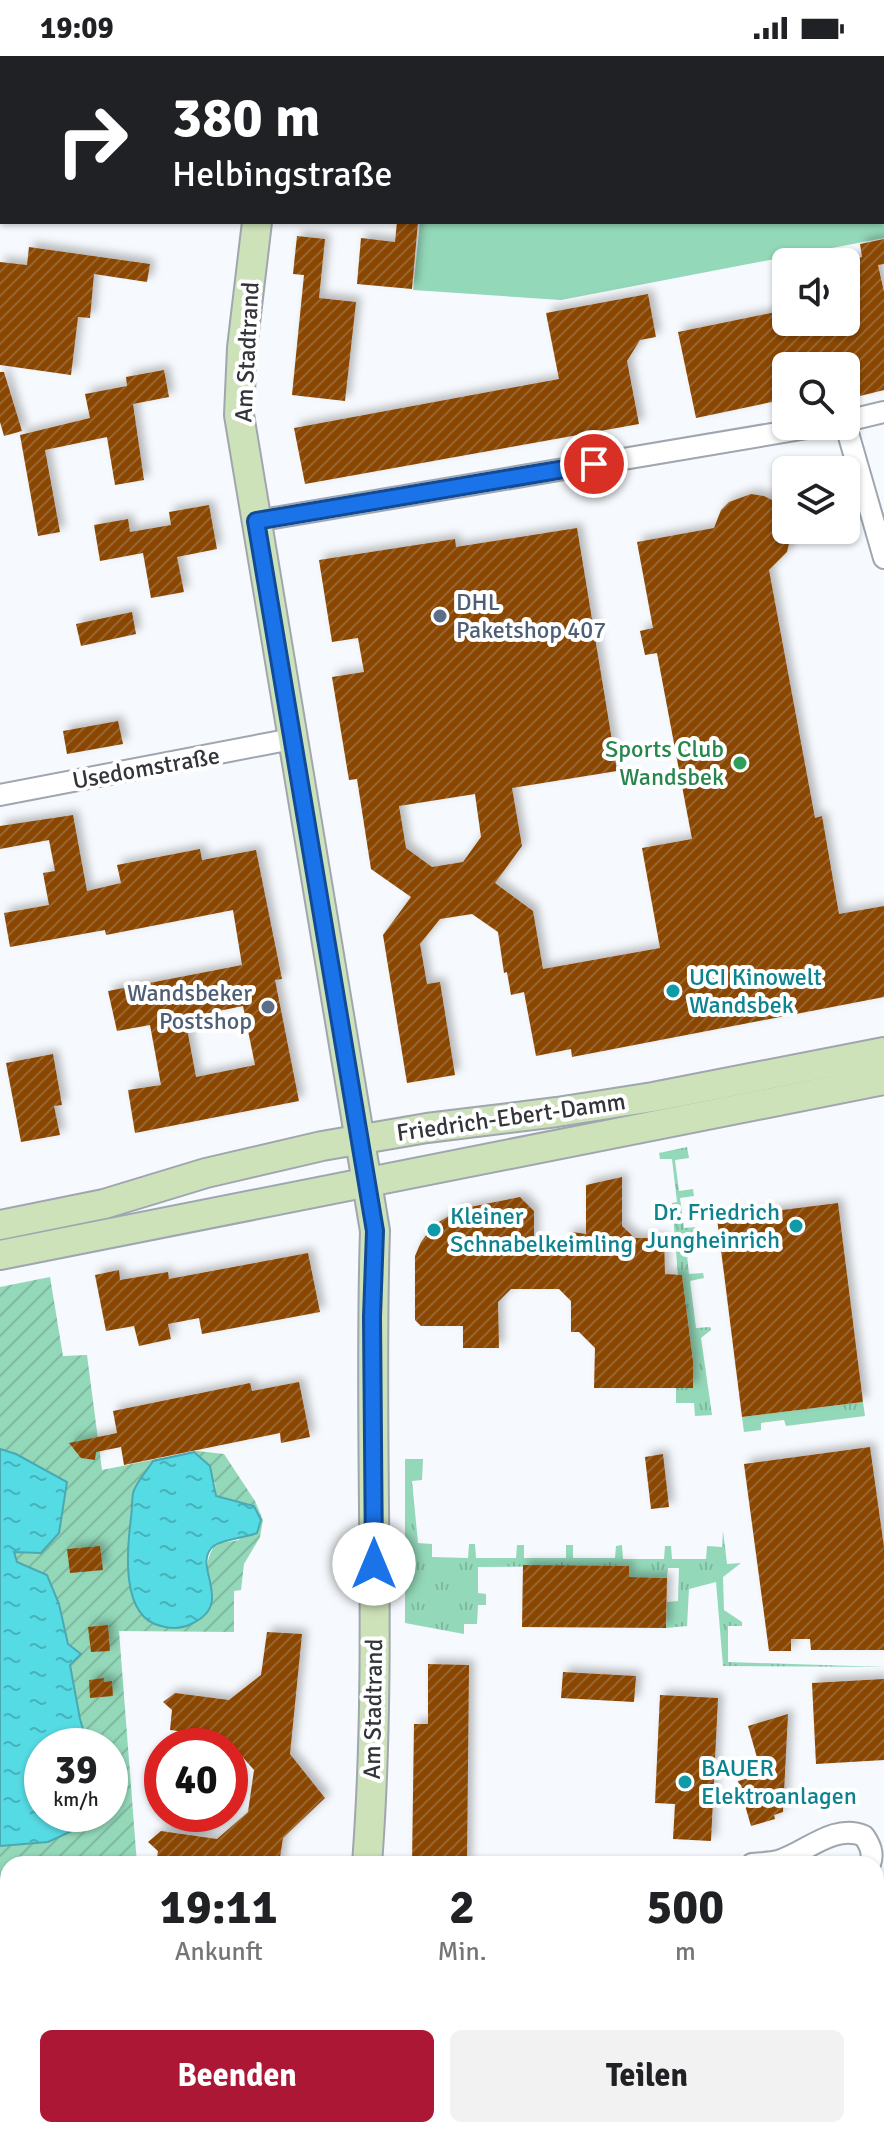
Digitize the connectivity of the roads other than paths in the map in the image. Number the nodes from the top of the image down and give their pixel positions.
1 (257, 224) edge
2 (884, 412) edge
3 (860, 420) edge
4 (772, 434) edge
5 (851, 440) edge
6 (256, 521) junction
7 (884, 558) edge
8 (292, 739) junction
9 (0, 795) edge
10 (884, 1052) edge
11 (884, 1080) edge
12 (358, 1140) junction
13 (365, 1182) junction
14 (0, 1225) edge
15 (0, 1255) edge
16 (367, 1856) edge
17 (795, 1856) edge
18 (871, 1856) edge

1 - 6 main road, Am Stadtrand
2 - 3 street
4 - 6 street
5 - 7 street
6 - 8 main road, Am Stadtrand
8 - 9 street, Usedomstraße
8 - 12 main road, Am Stadtrand
10 - 12 main road, Friedrich-Ebert-Damm
11 - 13 main road, Friedrich-Ebert-Damm
12 - 13 main road, Am Stadtrand
12 - 14 main road, Friedrich-Ebert-Damm
13 - 15 main road, Friedrich-Ebert-Damm
13 - 16 main road, Am Stadtrand
17 - 18 street

